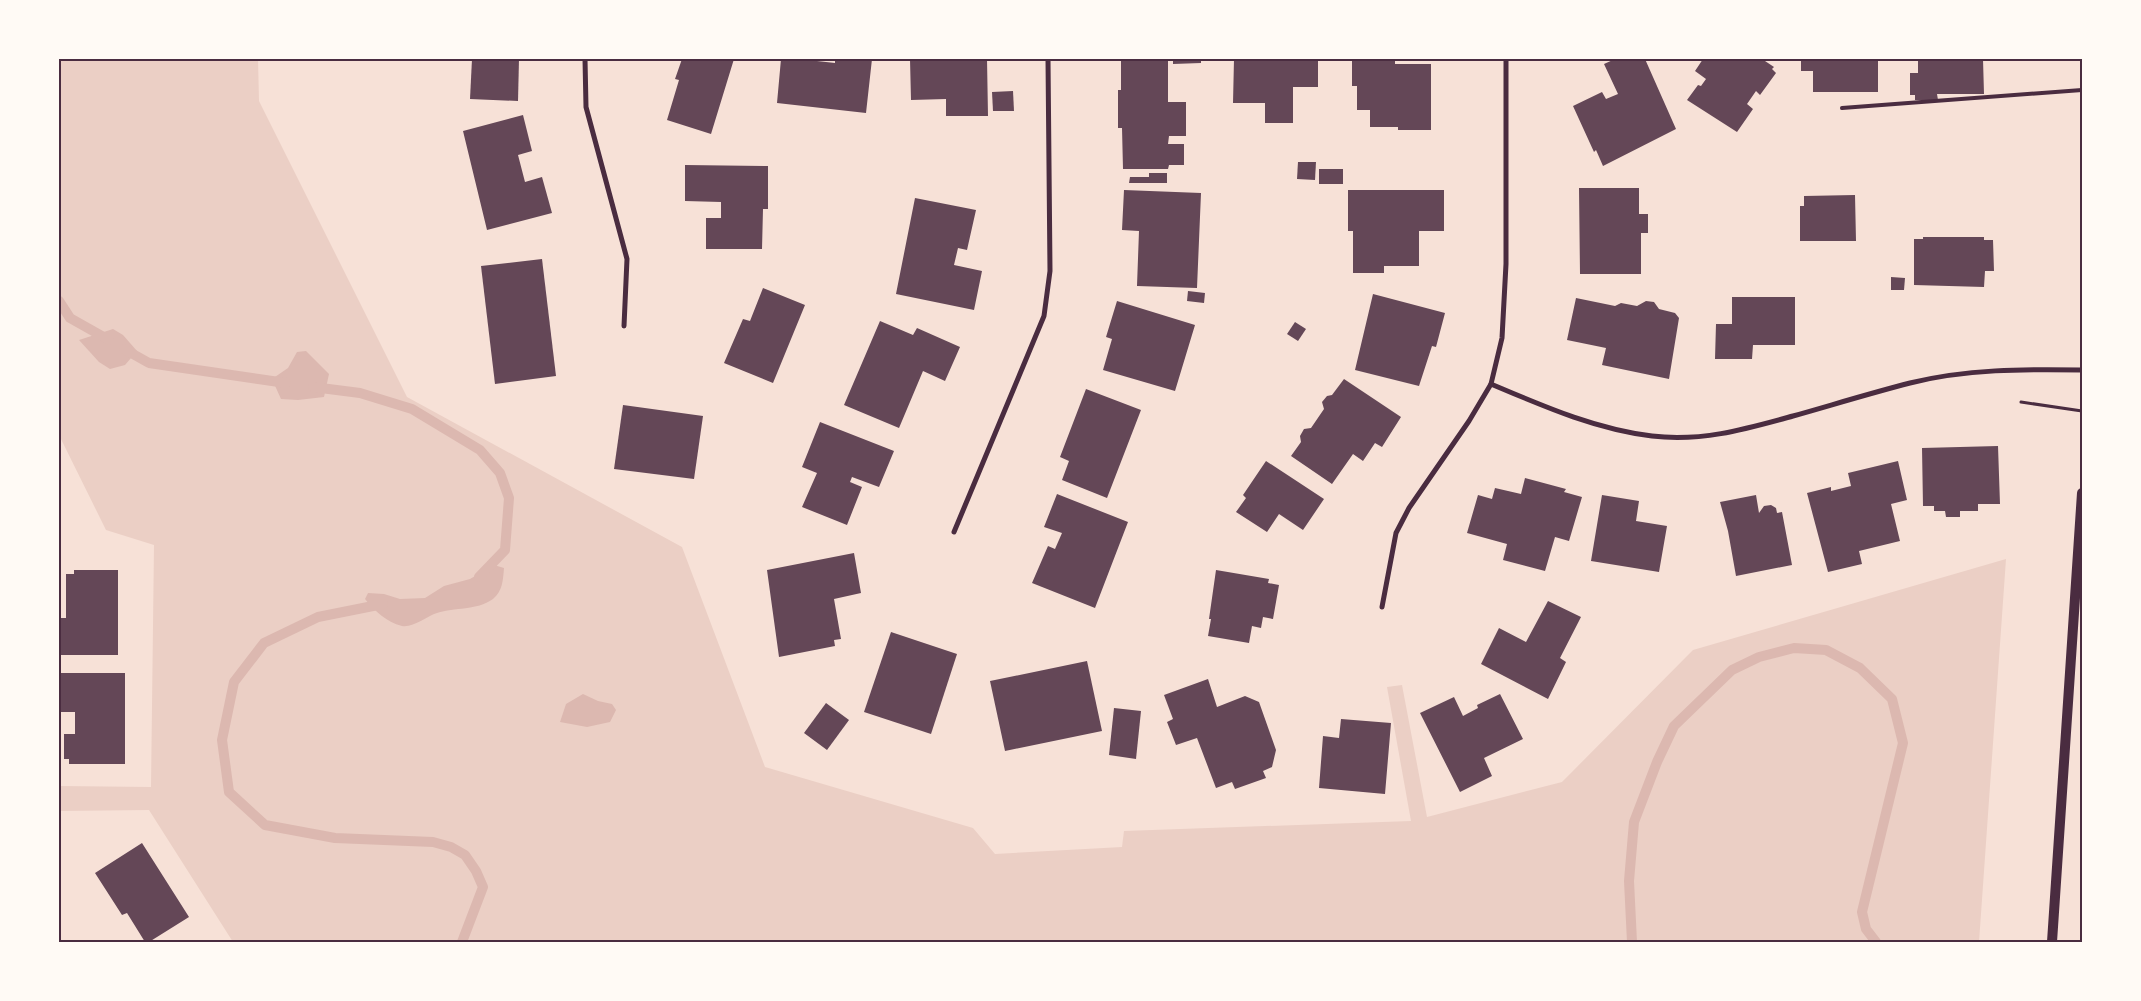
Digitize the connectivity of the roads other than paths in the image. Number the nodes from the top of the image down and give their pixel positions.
1 (585, 59) edge
2 (1048, 59) edge
3 (1506, 59) edge
4 (2082, 90) edge
5 (1842, 108) dead end
6 (624, 326) dead end
7 (2082, 370) edge
8 (1491, 384) junction
9 (2082, 493) edge
10 (954, 532) dead end
11 (1382, 607) dead end
12 (2052, 942) edge

1 - 6 street
2 - 10 street
3 - 8 street
4 - 5 lane
7 - 8 street
8 - 11 street
9 - 12 main road

